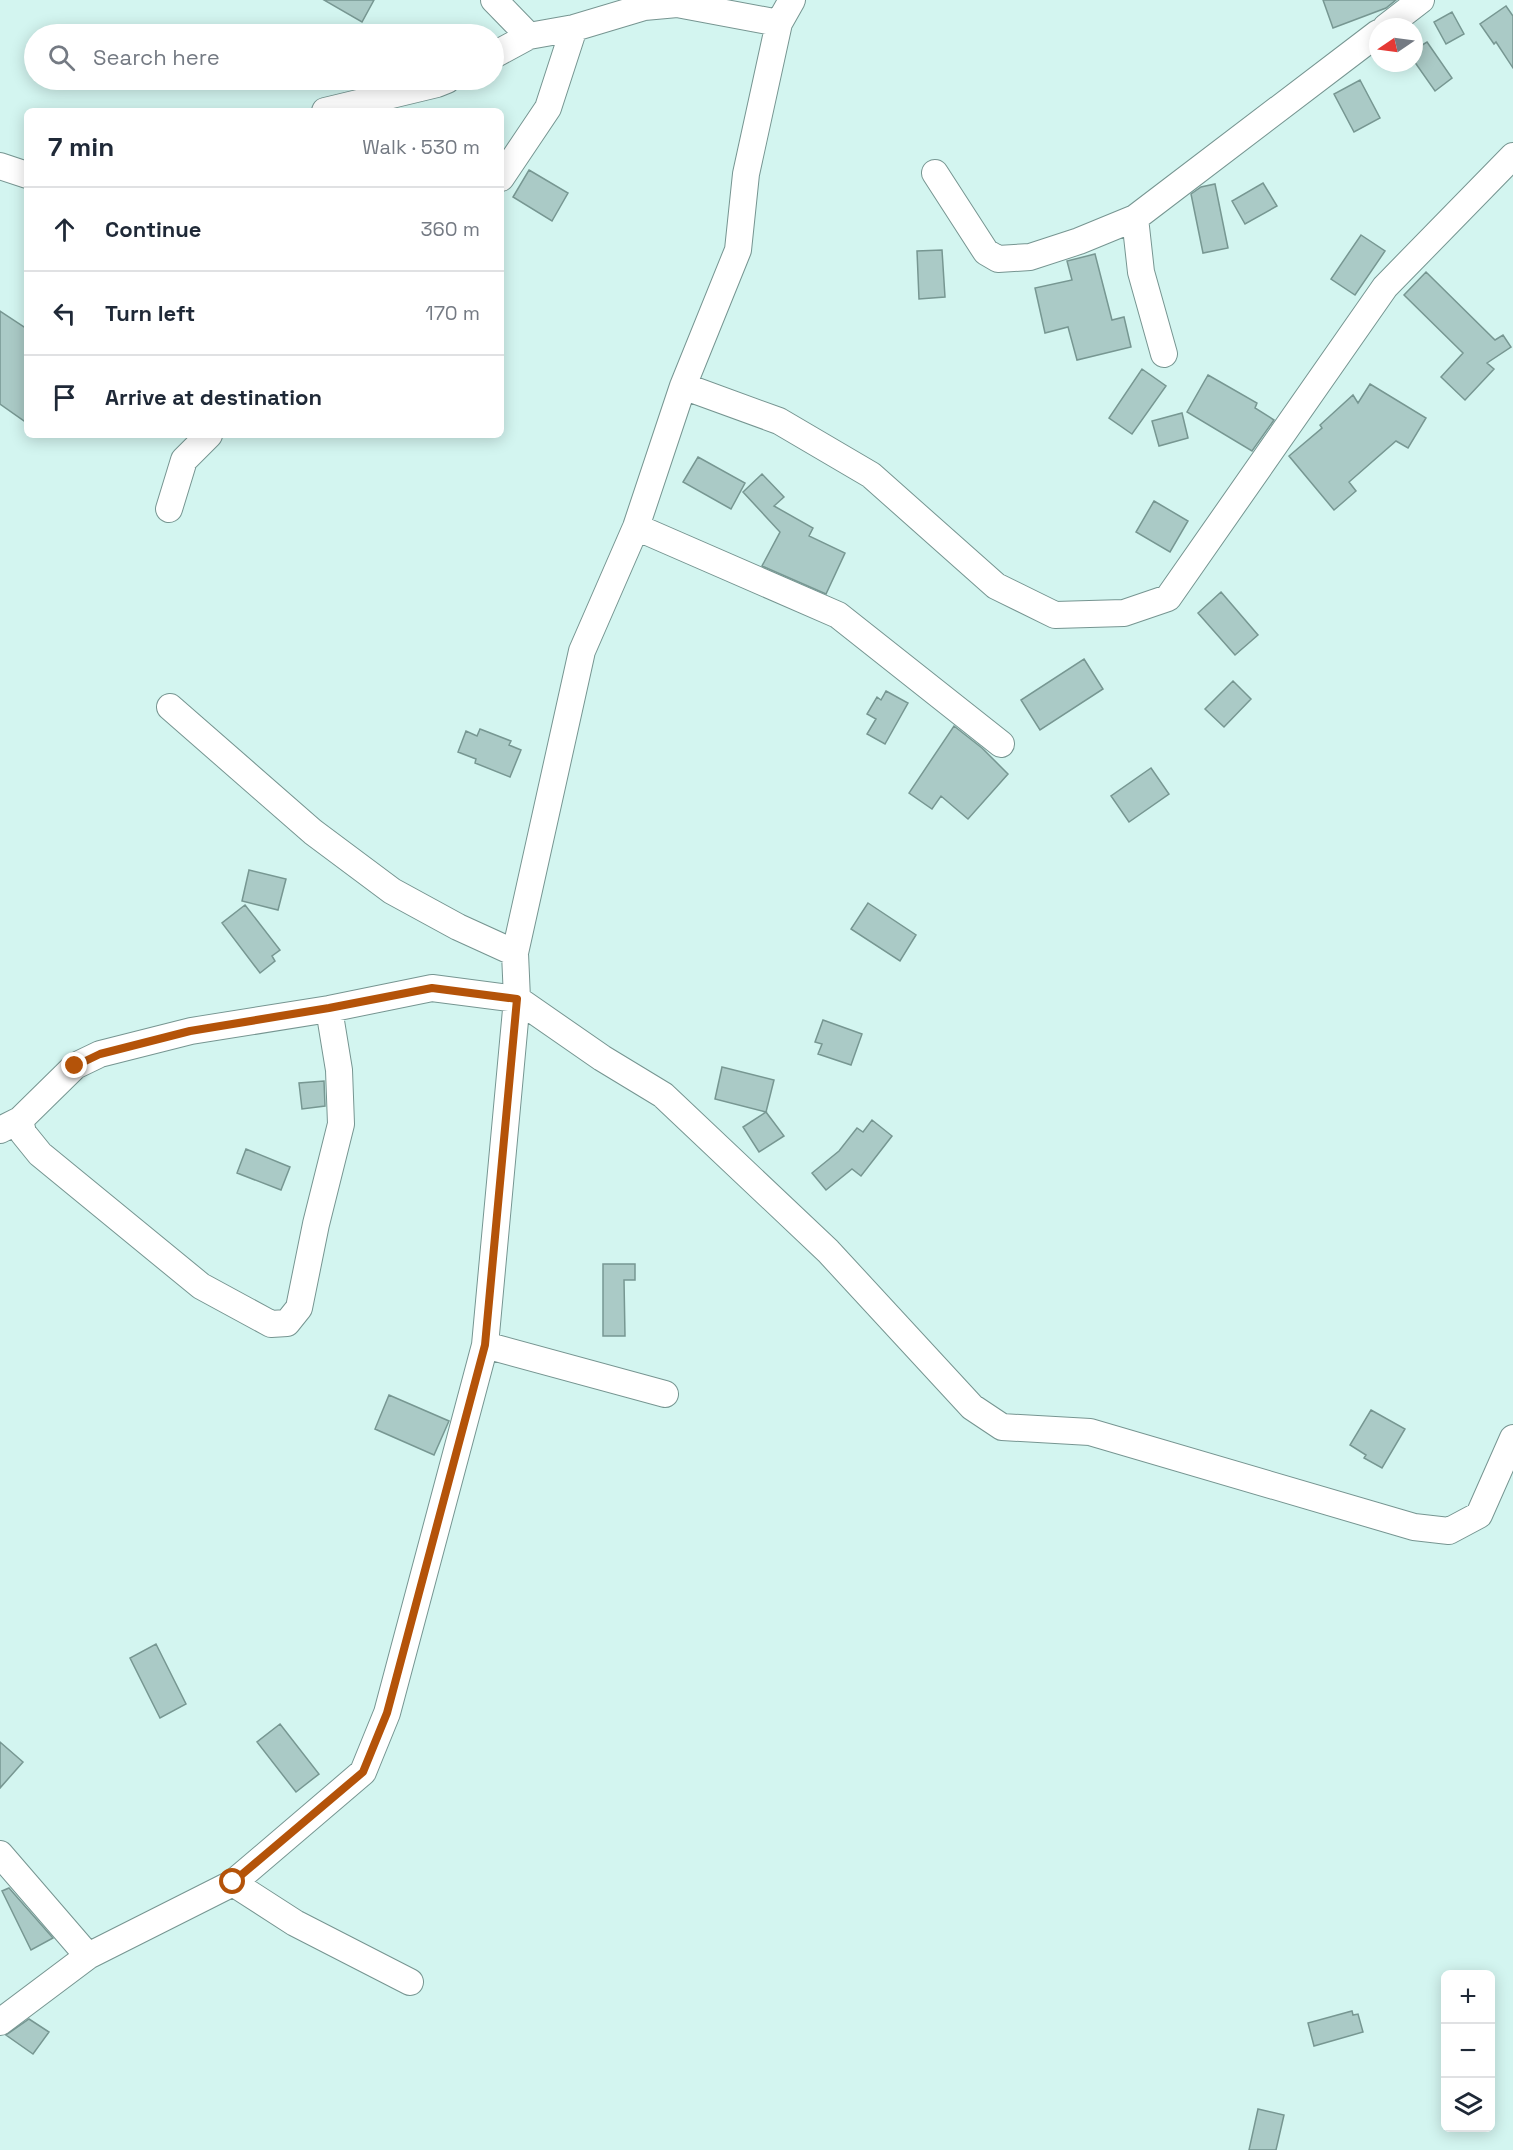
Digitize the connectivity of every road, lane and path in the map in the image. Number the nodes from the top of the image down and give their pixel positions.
1 (494, 0) edge
2 (792, 0) edge
3 (1421, 0) edge
4 (1398, 18) edge
5 (779, 22) junction
6 (574, 28) junction
7 (529, 36) junction
8 (1369, 40) edge
9 (504, 50) edge
10 (412, 90) edge
11 (337, 108) edge
12 (1513, 156) edge
13 (0, 166) edge
14 (935, 173) dead end
15 (24, 174) edge
16 (504, 174) edge
17 (1135, 218) junction
18 (1164, 354) dead end
19 (683, 386) junction
20 (206, 438) edge
21 (169, 509) dead end
22 (636, 526) junction
23 (170, 707) dead end
24 (1001, 744) dead end
25 (515, 953) junction
26 (517, 999) junction
27 (329, 1008) junction
28 (10, 1125) edge
29 (485, 1345) junction
30 (665, 1394) dead end
31 (1513, 1438) edge
32 (0, 1854) edge
33 (233, 1882) junction
34 (88, 1956) junction
35 (410, 1982) dead end
36 (0, 2022) edge

1 - 7 street
2 - 5 street
3 - 4 street
5 - 6 street
5 - 19 street
6 - 7 street
6 - 16 street
7 - 9 street
8 - 17 street
10 - 11 street
12 - 19 street
13 - 15 street
14 - 17 street
17 - 18 street
19 - 22 street
20 - 21 street
22 - 24 street
22 - 25 street
23 - 25 street
25 - 26 street
26 - 27 street
26 - 29 street
26 - 31 street
27 - 28 street
27 - 28 street
29 - 30 street
29 - 33 street
32 - 34 street
33 - 34 street
33 - 35 street
34 - 36 street

